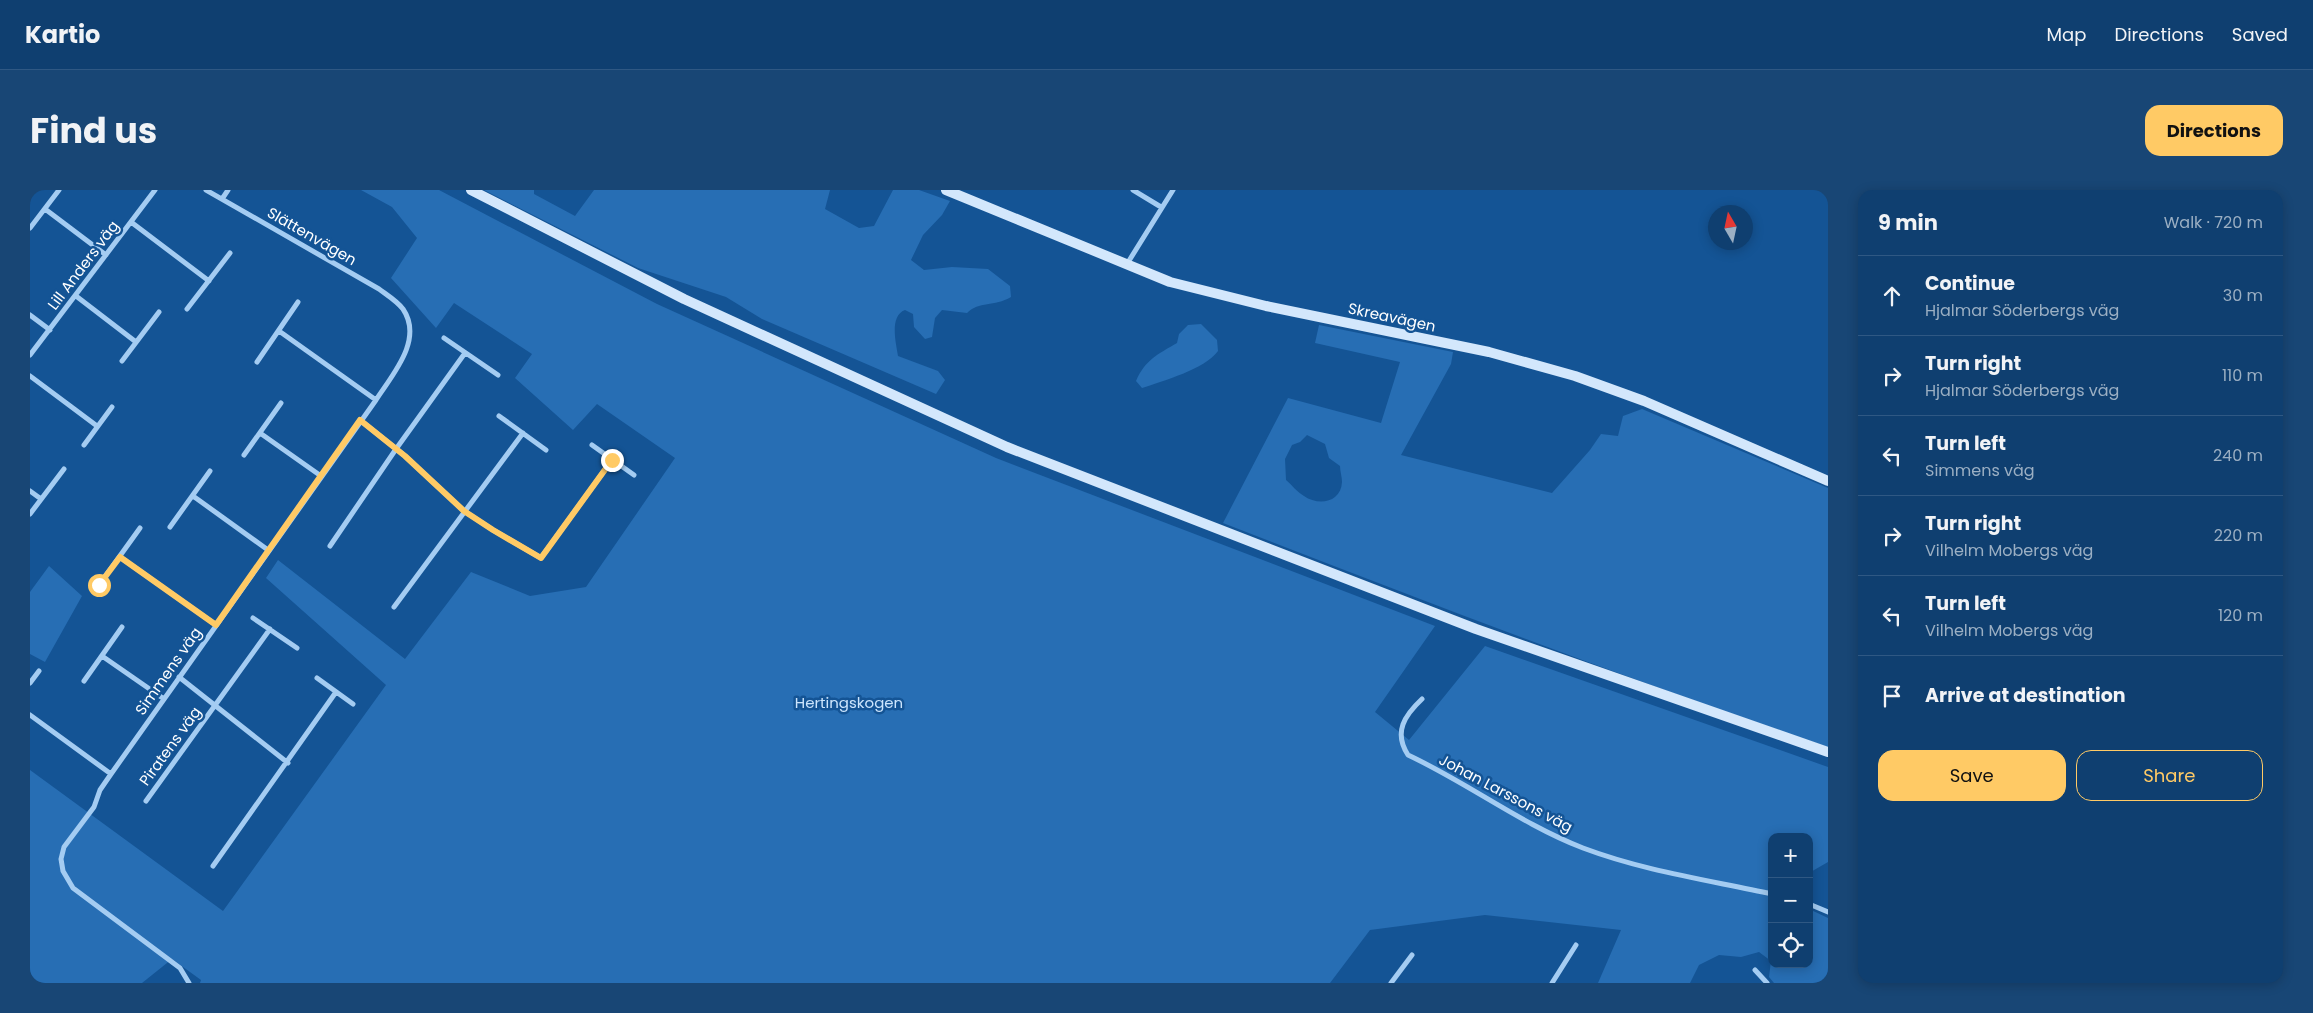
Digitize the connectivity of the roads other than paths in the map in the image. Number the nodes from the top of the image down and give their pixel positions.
1 (59, 190) edge
2 (155, 190) edge
3 (206, 190) edge
4 (228, 190) edge
5 (471, 190) edge
6 (946, 190) edge
7 (1133, 190) edge
8 (1173, 190) edge
9 (222, 200) junction
10 (1161, 208) junction
11 (45, 209) junction
12 (131, 222) junction
13 (30, 228) edge
14 (230, 253) dead end
15 (106, 255) junction
16 (1127, 264) junction
17 (209, 281) junction
18 (379, 289) joint
19 (76, 296) junction
20 (298, 302) dead end
21 (187, 309) dead end
22 (159, 312) dead end
23 (30, 315) edge
24 (50, 330) junction
25 (279, 331) junction
26 (444, 338) dead end
27 (136, 342) junction
28 (465, 353) junction
29 (30, 356) edge
30 (122, 361) dead end
31 (257, 362) dead end
32 (498, 375) dead end
33 (30, 376) edge
34 (376, 400) junction
35 (281, 403) dead end
36 (112, 407) dead end
37 (499, 416) dead end
38 (360, 420) junction
39 (97, 426) junction
40 (260, 433) junction
41 (523, 433) junction
42 (84, 445) dead end
43 (592, 445) dead end
44 (396, 448) junction
45 (546, 450) dead end
46 (244, 455) dead end
47 (612, 460) junction
48 (64, 470) dead end
49 (210, 471) dead end
50 (634, 475) dead end
51 (321, 476) junction
52 (1828, 481) edge
53 (30, 491) edge
54 (193, 496) junction
55 (41, 500) junction
56 (464, 511) junction
57 (30, 514) edge
58 (170, 527) dead end
59 (140, 528) dead end
60 (330, 546) dead end
61 (268, 550) junction
62 (120, 557) junction
63 (99, 585) dead end
64 (394, 608) dead end
65 (252, 618) dead end
66 (216, 625) junction
67 (122, 627) dead end
68 (270, 630) junction
69 (297, 648) dead end
70 (102, 656) junction
71 (39, 671) dead end
72 (179, 677) junction
73 (316, 678) dead end
74 (84, 681) dead end
75 (30, 683) edge
76 (336, 692) junction
77 (164, 699) junction
78 (1422, 699) dead end
79 (353, 704) dead end
80 (215, 706) junction
81 (30, 715) edge
82 (1828, 752) edge
83 (288, 763) junction
84 (111, 774) junction
85 (146, 801) dead end
86 (213, 866) dead end
87 (1768, 893) edge
88 (1813, 906) edge
89 (1828, 912) edge
90 (1576, 945) dead end
91 (1412, 955) dead end
92 (1755, 970) dead end
93 (189, 983) edge
94 (1391, 983) edge
95 (1552, 983) edge
96 (1767, 983) edge

1 - 11 street
2 - 12 street, Lill Anders väg
3 - 9 street, Slättenvägen
4 - 9 street
5 - 82 main road
6 - 16 main road, Skreavägen
7 - 10 street
8 - 10 street
9 - 18 street, Slättenvägen
10 - 16 street
11 - 13 street
11 - 15 street
12 - 15 street, Lill Anders väg
12 - 17 street
14 - 17 street
15 - 19 street, Lill Anders väg
16 - 52 main road, Skreavägen
17 - 21 street
18 - 34 street, Simmens väg
19 - 24 street, Lill Anders väg
19 - 27 street
20 - 25 street
22 - 27 street
23 - 24 street
24 - 29 street, Lill Anders väg
25 - 31 street
25 - 34 street
26 - 28 street
27 - 30 street
28 - 32 street
28 - 44 street
33 - 39 street
34 - 38 street, Simmens väg
35 - 40 street
36 - 39 street
37 - 41 street
38 - 44 street
38 - 51 street, Simmens väg
39 - 42 street
40 - 46 street
40 - 51 street
41 - 45 street
41 - 56 street
43 - 47 street
44 - 56 street
44 - 60 street
47 - 50 street
47 - 56 street
48 - 55 street
49 - 54 street
51 - 61 street, Simmens väg
53 - 55 street
54 - 58 street
54 - 61 street
55 - 57 street
56 - 64 street
59 - 62 street
61 - 66 street, Simmens väg
62 - 63 street
62 - 66 street
65 - 68 street
66 - 72 street, Simmens väg
67 - 70 street
68 - 69 street
68 - 80 street, Piratens väg
70 - 74 street
70 - 77 street
71 - 75 street
72 - 77 street, Simmens väg
72 - 80 street
73 - 76 street
76 - 79 street
76 - 83 street
77 - 84 street, Simmens väg
78 - 87 street, Johan Larssons väg
80 - 83 street
80 - 85 street, Piratens väg
81 - 84 street
83 - 86 street
84 - 93 street, Simmens väg
88 - 89 street
90 - 95 street
91 - 94 street
92 - 96 street

